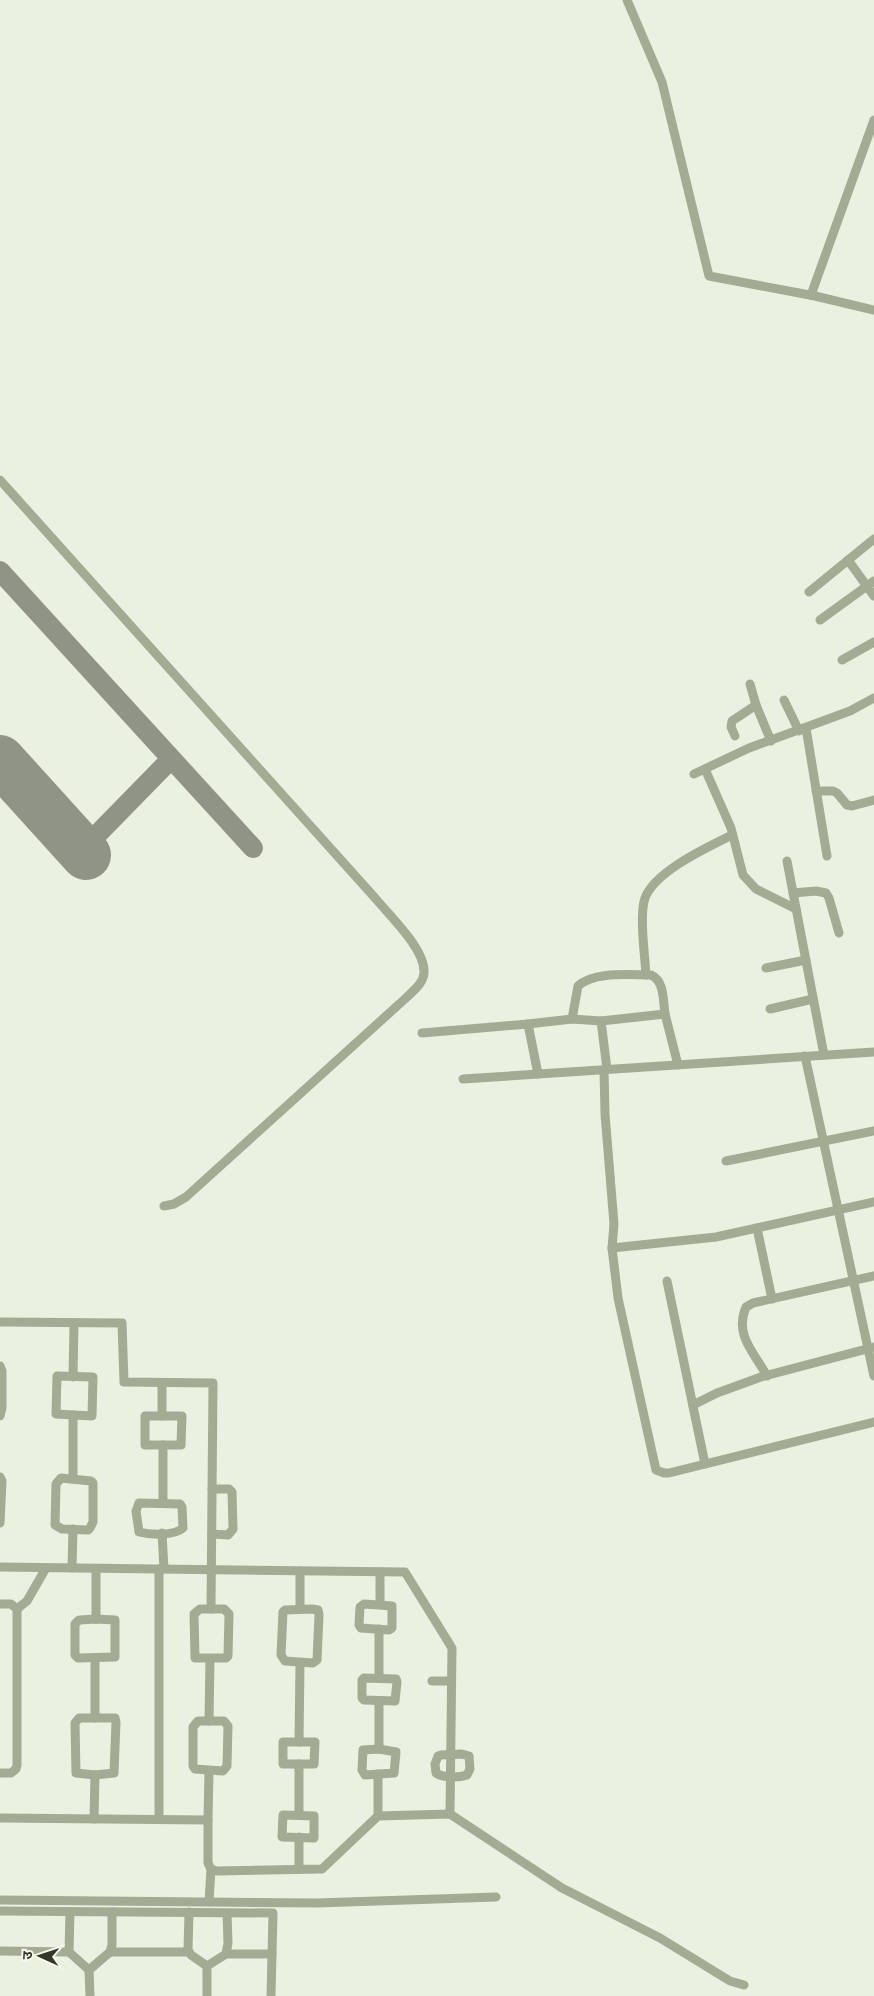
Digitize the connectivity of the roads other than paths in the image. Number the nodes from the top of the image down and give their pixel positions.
1 (627, 0) edge
2 (874, 120) edge
3 (811, 295) junction
4 (874, 310) edge
5 (0, 480) edge
6 (874, 539) edge
7 (848, 560) junction
8 (871, 584) edge
9 (809, 592) dead end
10 (874, 596) edge
11 (820, 620) dead end
12 (874, 642) edge
13 (842, 660) dead end
14 (750, 684) dead end
15 (874, 698) edge
16 (784, 700) dead end
17 (756, 705) junction
18 (802, 729) junction
19 (735, 736) dead end
20 (771, 740) junction
21 (705, 769) junction
22 (694, 774) dead end
23 (816, 791) junction
24 (874, 800) edge
25 (732, 835) junction
26 (827, 856) dead end
27 (787, 861) dead end
28 (793, 893) junction
29 (796, 909) junction
30 (839, 933) dead end
31 (806, 960) junction
32 (766, 968) dead end
33 (646, 975) junction
34 (813, 999) junction
35 (770, 1009) dead end
36 (665, 1014) junction
37 (572, 1019) junction
38 (601, 1021) junction
39 (528, 1024) junction
40 (422, 1033) dead end
41 (874, 1052) edge
42 (824, 1055) junction
43 (805, 1056) junction
44 (678, 1064) junction
45 (606, 1070) junction
46 (538, 1074) junction
47 (463, 1079) dead end
48 (874, 1131) edge
49 (824, 1141) junction
50 (726, 1161) dead end
51 (874, 1202) edge
52 (164, 1206) dead end
53 (838, 1210) junction
54 (757, 1228) junction
55 (612, 1248) junction
56 (874, 1276) edge
57 (854, 1280) junction
58 (667, 1281) dead end
59 (772, 1299) junction
60 (0, 1322) edge
61 (74, 1323) junction
62 (871, 1348) edge
63 (0, 1366) edge
64 (74, 1376) junction
65 (767, 1376) junction
66 (874, 1376) edge
67 (162, 1383) junction
68 (693, 1405) junction
69 (73, 1415) junction
70 (0, 1416) edge
71 (162, 1416) junction
72 (874, 1422) edge
73 (162, 1445) junction
74 (706, 1464) junction
75 (0, 1477) edge
76 (73, 1478) junction
77 (212, 1489) junction
78 (163, 1503) junction
79 (0, 1523) edge
80 (73, 1530) junction
81 (162, 1533) junction
82 (212, 1534) junction
83 (0, 1567) edge
84 (46, 1568) junction
85 (72, 1568) junction
86 (96, 1568) junction
87 (161, 1569) junction
88 (212, 1569) junction
89 (300, 1571) junction
90 (380, 1572) junction
91 (0, 1604) edge
92 (380, 1604) junction
93 (17, 1609) junction
94 (211, 1609) junction
95 (300, 1609) junction
96 (96, 1619) junction
97 (379, 1629) junction
98 (96, 1658) junction
99 (210, 1659) junction
100 (300, 1663) junction
101 (379, 1678) junction
102 (432, 1681) dead end
103 (451, 1681) junction
104 (379, 1702) junction
105 (95, 1718) junction
106 (210, 1721) junction
107 (299, 1742) junction
108 (379, 1750) junction
109 (451, 1754) junction
110 (299, 1764) junction
111 (209, 1771) junction
112 (0, 1773) edge
113 (378, 1774) junction
114 (95, 1775) junction
115 (450, 1776) junction
116 (450, 1814) junction
117 (299, 1815) junction
118 (378, 1816) junction
119 (0, 1818) edge
120 (94, 1819) junction
121 (159, 1819) junction
122 (208, 1820) junction
123 (299, 1837) junction
124 (211, 1869) junction
125 (299, 1869) junction
126 (496, 1897) dead end
127 (0, 1900) edge
128 (209, 1902) junction
129 (0, 1911) edge
130 (70, 1912) junction
131 (112, 1912) junction
132 (189, 1912) junction
133 (227, 1913) junction
134 (0, 1952) edge
135 (70, 1952) junction
136 (110, 1952) junction
137 (189, 1952) junction
138 (226, 1954) junction
139 (272, 1954) junction
140 (207, 1966) junction
141 (89, 1970) junction
142 (744, 1985) dead end
143 (90, 1996) edge
144 (207, 1996) edge
145 (271, 1996) edge

1 - 3 street
2 - 3 street
3 - 4 street
5 - 52 street
6 - 7 street
7 - 8 street
7 - 9 street
8 - 10 street
8 - 11 street
12 - 13 street
14 - 17 street
15 - 18 street
16 - 18 street
17 - 19 street
17 - 20 street
18 - 20 street
18 - 23 street
20 - 21 street
21 - 22 street
21 - 25 street
23 - 24 street
23 - 26 street
25 - 29 street
25 - 33 street
27 - 28 street
28 - 29 street
28 - 30 street
29 - 31 street
31 - 32 street
31 - 34 street
33 - 36 street
33 - 37 street
34 - 35 street
34 - 42 street
36 - 38 street
36 - 44 street
37 - 38 street
37 - 39 street
38 - 45 street
39 - 40 street
39 - 46 street
41 - 42 street
42 - 43 street
43 - 44 street
43 - 49 street
44 - 45 street
45 - 46 street
45 - 55 street
46 - 47 street
48 - 49 street
49 - 50 street
49 - 53 street
51 - 53 street
53 - 54 street
53 - 57 street
54 - 55 street
54 - 59 street
55 - 74 street
56 - 57 street
57 - 59 street
57 - 62 street
58 - 68 street
59 - 65 street
60 - 61 street
61 - 64 street
61 - 67 street
62 - 65 street
62 - 66 street
63 - 70 street
64 - 69 street
64 - 69 street
65 - 68 street
67 - 71 street
67 - 77 street
68 - 74 street
69 - 76 street
71 - 73 street
71 - 73 street
72 - 74 street
73 - 78 street
75 - 79 street
76 - 80 street
76 - 80 street
77 - 82 street
77 - 82 street
78 - 81 street
78 - 81 street
80 - 85 street
81 - 87 street
82 - 88 street
83 - 84 street
84 - 85 street
84 - 93 street
85 - 86 street
86 - 87 street
86 - 96 street
87 - 88 street
87 - 121 street
88 - 89 street
88 - 94 street
89 - 90 street
89 - 95 street
90 - 92 street
90 - 103 street
91 - 93 street
92 - 97 street
92 - 97 street
93 - 112 street
94 - 99 street
94 - 99 street
95 - 100 street
95 - 100 street
96 - 98 street
96 - 98 street
97 - 101 street
98 - 105 street
99 - 106 street
100 - 107 street
101 - 104 street
101 - 104 street
102 - 103 street
103 - 109 street
104 - 108 street
105 - 114 street
105 - 114 street
106 - 111 street
106 - 111 street
107 - 110 street
107 - 110 street
108 - 113 street
108 - 113 street
109 - 115 street
109 - 115 street
109 - 115 street
110 - 117 street
111 - 122 street
113 - 118 street
114 - 120 street
115 - 116 street
116 - 118 street
116 - 142 street
117 - 123 street
117 - 123 street
118 - 125 street
119 - 120 street
120 - 121 street
121 - 122 street
122 - 124 street
123 - 125 street
124 - 125 street
124 - 128 street
126 - 128 street
127 - 128 street
129 - 130 street
130 - 131 street
130 - 135 street
131 - 132 street
131 - 136 street
132 - 133 street
132 - 137 street
133 - 138 street
133 - 139 street
134 - 135 street
135 - 141 street
136 - 137 street
136 - 141 street
137 - 140 street
138 - 139 street
138 - 140 street
139 - 145 street
140 - 144 street
141 - 143 street

